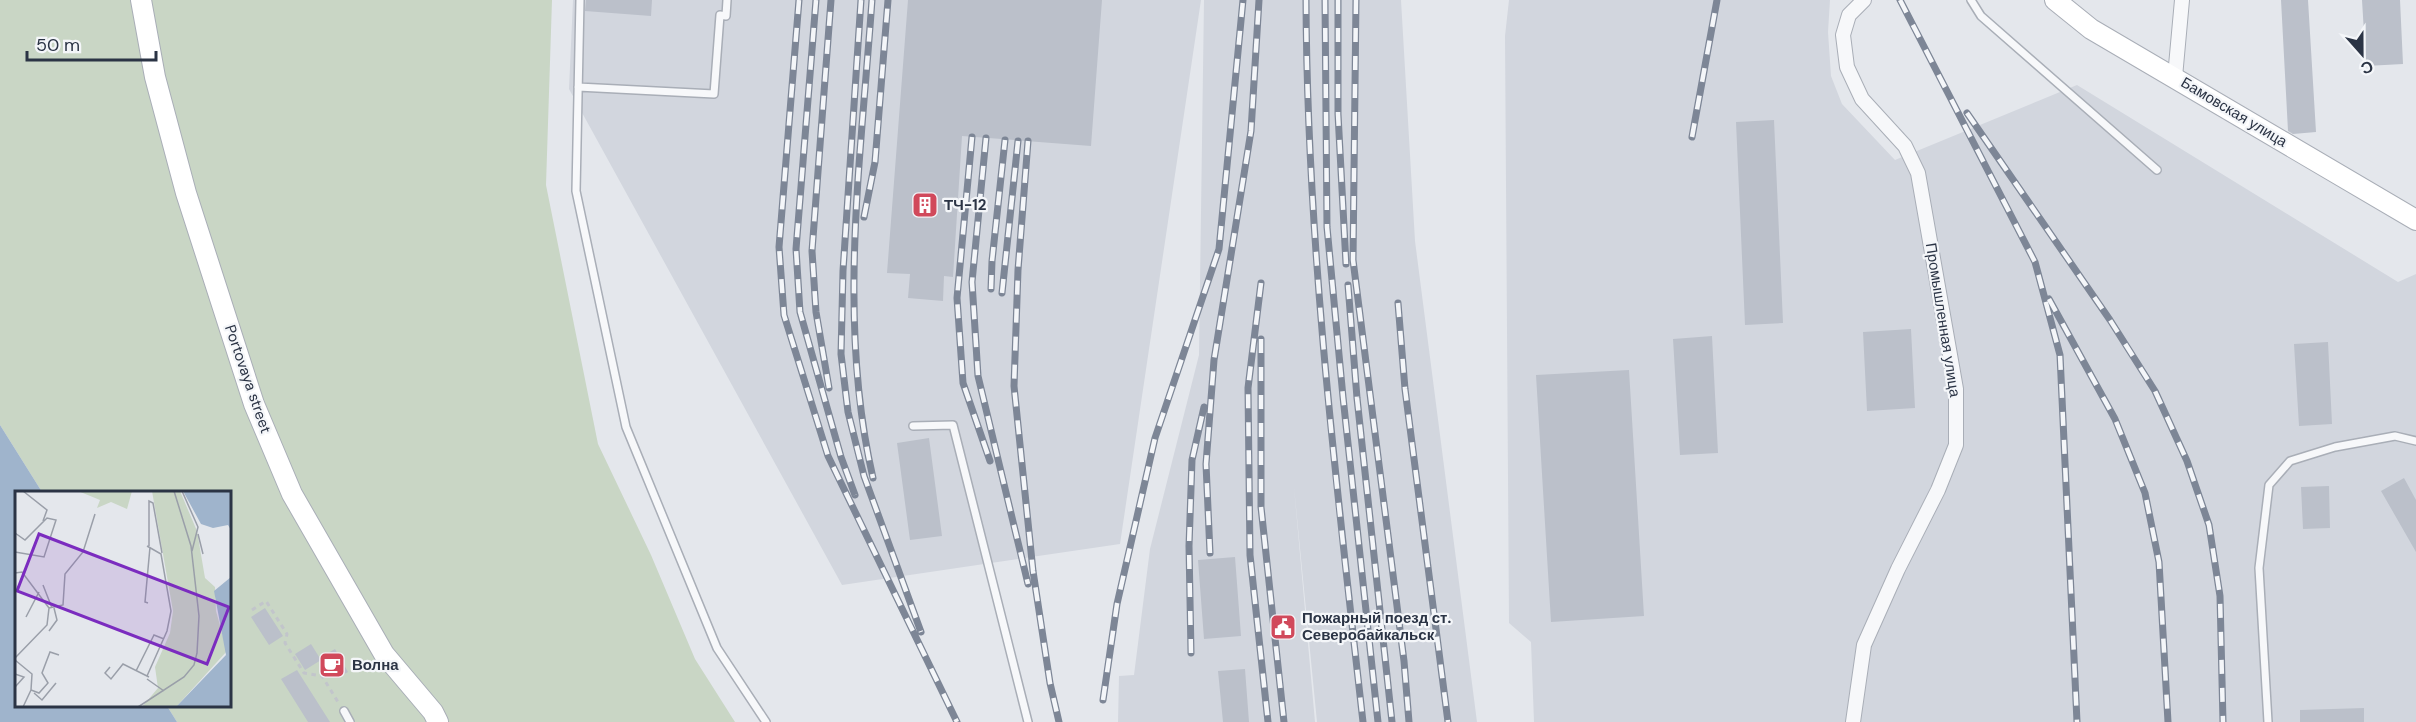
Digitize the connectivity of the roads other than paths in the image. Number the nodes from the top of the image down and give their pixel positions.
1 (141, 0) edge
2 (580, 0) edge
3 (727, 0) edge
4 (1864, 0) edge
5 (1971, 0) edge
6 (2055, 0) edge
7 (2182, 0) edge
8 (2175, 77) junction
9 (578, 87) junction
10 (2157, 171) dead end
11 (2416, 220) edge
12 (913, 426) dead end
13 (2416, 441) edge
14 (344, 711) road end
15 (439, 719) edge
16 (350, 722) edge
17 (766, 722) edge
18 (1028, 722) edge
19 (1852, 722) edge
20 (2268, 722) edge

1 - 15 main road, Portovaya street
2 - 9 lane
3 - 9 lane
4 - 19 street, Промышленная улица
5 - 10 lane
6 - 8 main road, Бамовская улица
7 - 8 street
8 - 11 main road, Бамовская улица
9 - 17 lane
12 - 18 lane
13 - 20 lane
14 - 16 lane

